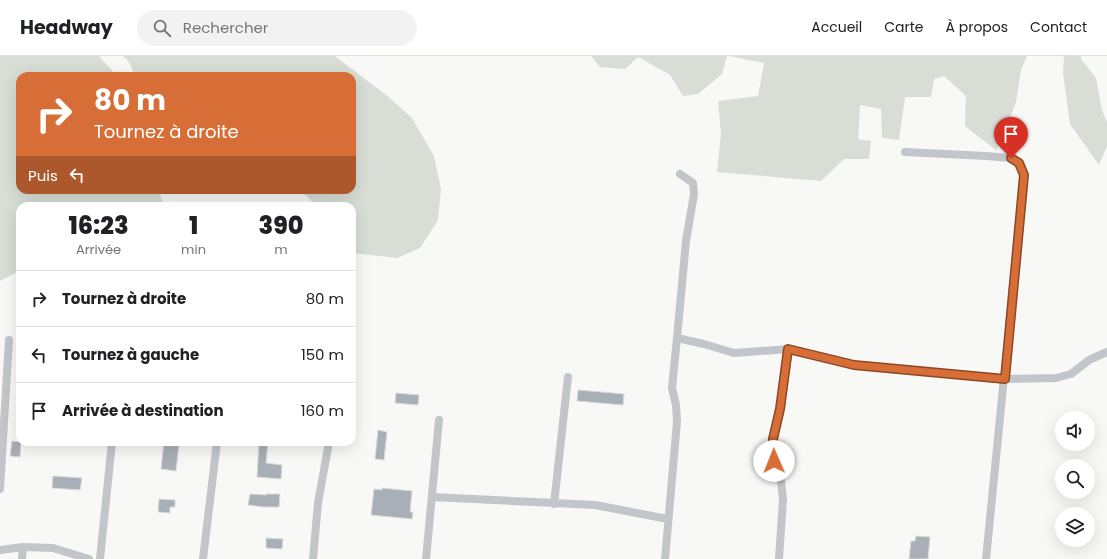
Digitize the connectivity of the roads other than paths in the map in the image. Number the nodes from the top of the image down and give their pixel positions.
1 (906, 152) dead end
2 (680, 174) dead end
3 (678, 338) junction
4 (9, 340) dead end
5 (788, 349) junction
6 (1107, 352) edge
7 (568, 377) dead end
8 (1005, 379) junction
9 (439, 420) dead end
10 (112, 446) edge
11 (217, 446) edge
12 (328, 446) edge
13 (0, 489) edge
14 (432, 497) junction
15 (554, 504) junction
16 (668, 519) junction
17 (23, 547) junction
18 (0, 550) edge
19 (22, 559) edge
20 (89, 559) edge
21 (100, 559) edge
22 (203, 559) edge
23 (312, 559) edge
24 (426, 559) edge
25 (665, 559) edge
26 (779, 559) edge
27 (986, 559) edge

1 - 8 street
2 - 3 street
3 - 5 street
3 - 16 street
4 - 13 street
5 - 8 street
5 - 26 street
6 - 8 street
7 - 15 street
8 - 27 street
9 - 14 street
10 - 21 street
11 - 22 street
12 - 23 street
14 - 15 street
14 - 24 street
15 - 16 street
16 - 25 street
17 - 18 street
17 - 19 street
17 - 20 street

